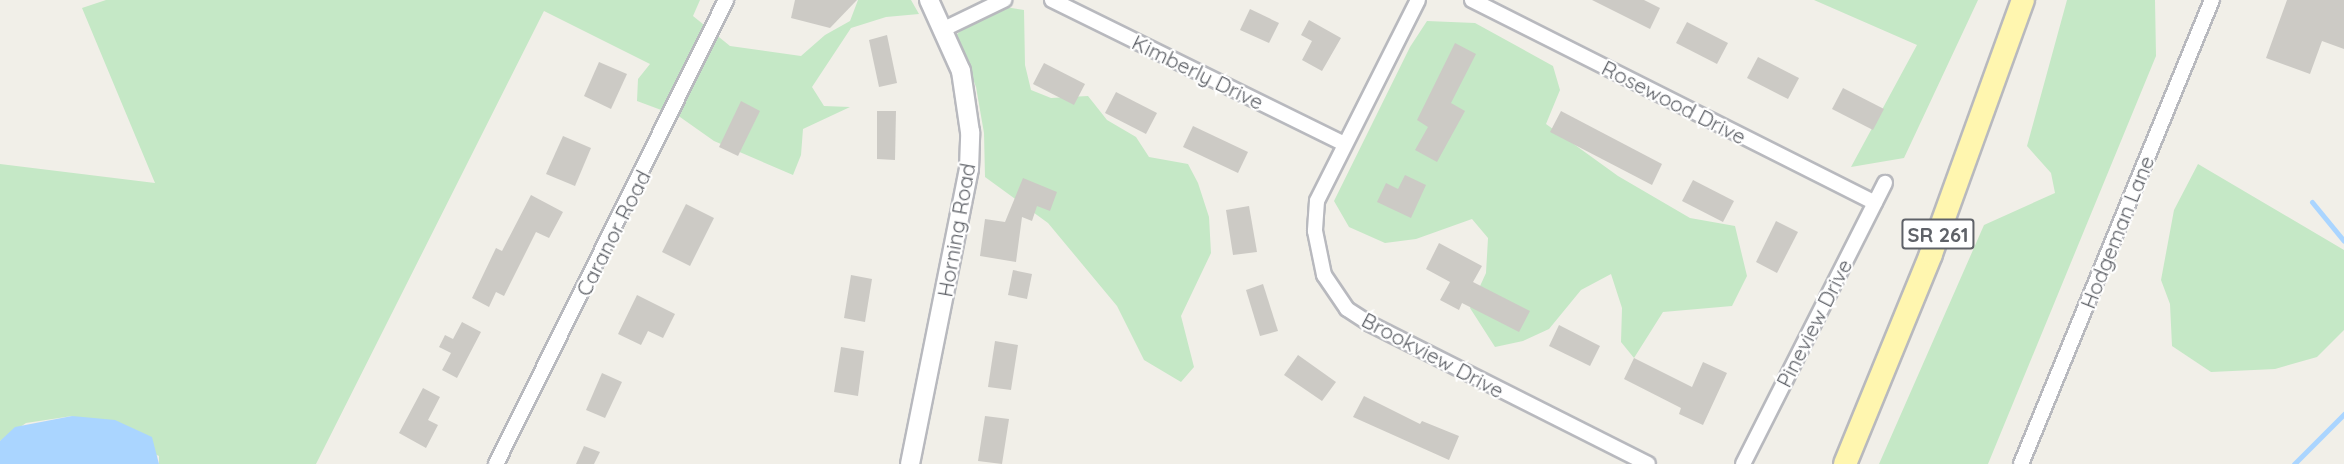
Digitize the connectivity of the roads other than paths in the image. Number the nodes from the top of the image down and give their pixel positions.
1 (726, 0) edge
2 (929, 0) edge
3 (1004, 0) edge
4 (1052, 0) edge
5 (1418, 0) edge
6 (1472, 0) edge
7 (2023, 0) edge
8 (2212, 0) edge
9 (944, 29) junction
10 (1344, 144) junction
11 (1885, 183) dead end
12 (1875, 203) junction
13 (496, 464) edge
14 (910, 464) edge
15 (1648, 464) edge
16 (1743, 464) edge
17 (1845, 464) edge
18 (2022, 464) edge

1 - 13 street, Caranor Road
2 - 9 street, Horning Road
3 - 9 street
4 - 10 street, Kimberly Drive
5 - 10 street, Brookview Drive
6 - 12 street, Rosewood Drive
7 - 17 main road, SR 261
8 - 18 street, Hodgeman Lane
9 - 14 street, Horning Road
10 - 15 street, Brookview Drive
11 - 12 street, Pineview Drive
12 - 16 street, Pineview Drive

